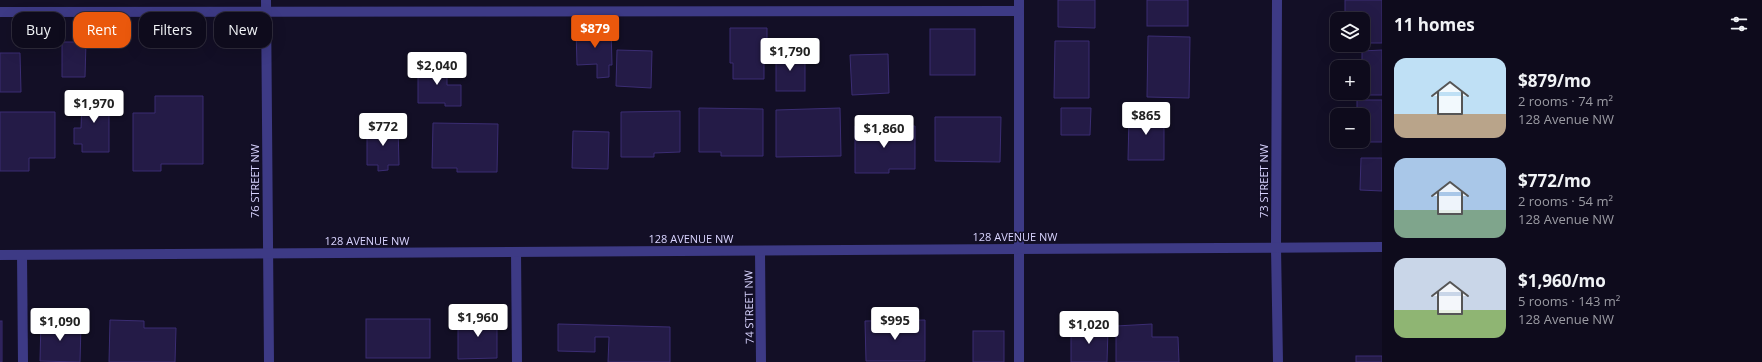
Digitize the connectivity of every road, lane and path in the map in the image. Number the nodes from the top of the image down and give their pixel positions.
1 (266, 0) edge
2 (1019, 0) edge
3 (1277, 0) edge
4 (1019, 11) junction
5 (0, 12) edge
6 (266, 12) edge
7 (214, 13) edge
8 (272, 13) edge
9 (266, 48) edge
10 (1382, 247) edge
11 (1276, 248) junction
12 (1019, 250) junction
13 (760, 251) junction
14 (516, 252) junction
15 (267, 253) junction
16 (0, 255) edge
17 (22, 255) junction
18 (23, 362) edge
19 (269, 362) edge
20 (517, 362) edge
21 (761, 362) edge
22 (1019, 362) edge
23 (1278, 362) edge

1 - 6 street, 76 STREET NW
2 - 4 street
3 - 11 street, 73 STREET NW
4 - 8 street
4 - 12 street
5 - 7 street
9 - 15 street, 76 STREET NW
10 - 11 street, 128 AVENUE NW
11 - 12 street, 128 AVENUE NW
11 - 23 street, 73 STREET NW
12 - 13 street, 128 AVENUE NW
12 - 22 street
13 - 14 street, 128 AVENUE NW
13 - 21 street, 74 STREET NW
14 - 15 street, 128 AVENUE NW
14 - 20 street
15 - 17 street, 128 AVENUE NW
15 - 19 street, 76 STREET NW
16 - 17 street, 128 AVENUE NW
17 - 18 street

